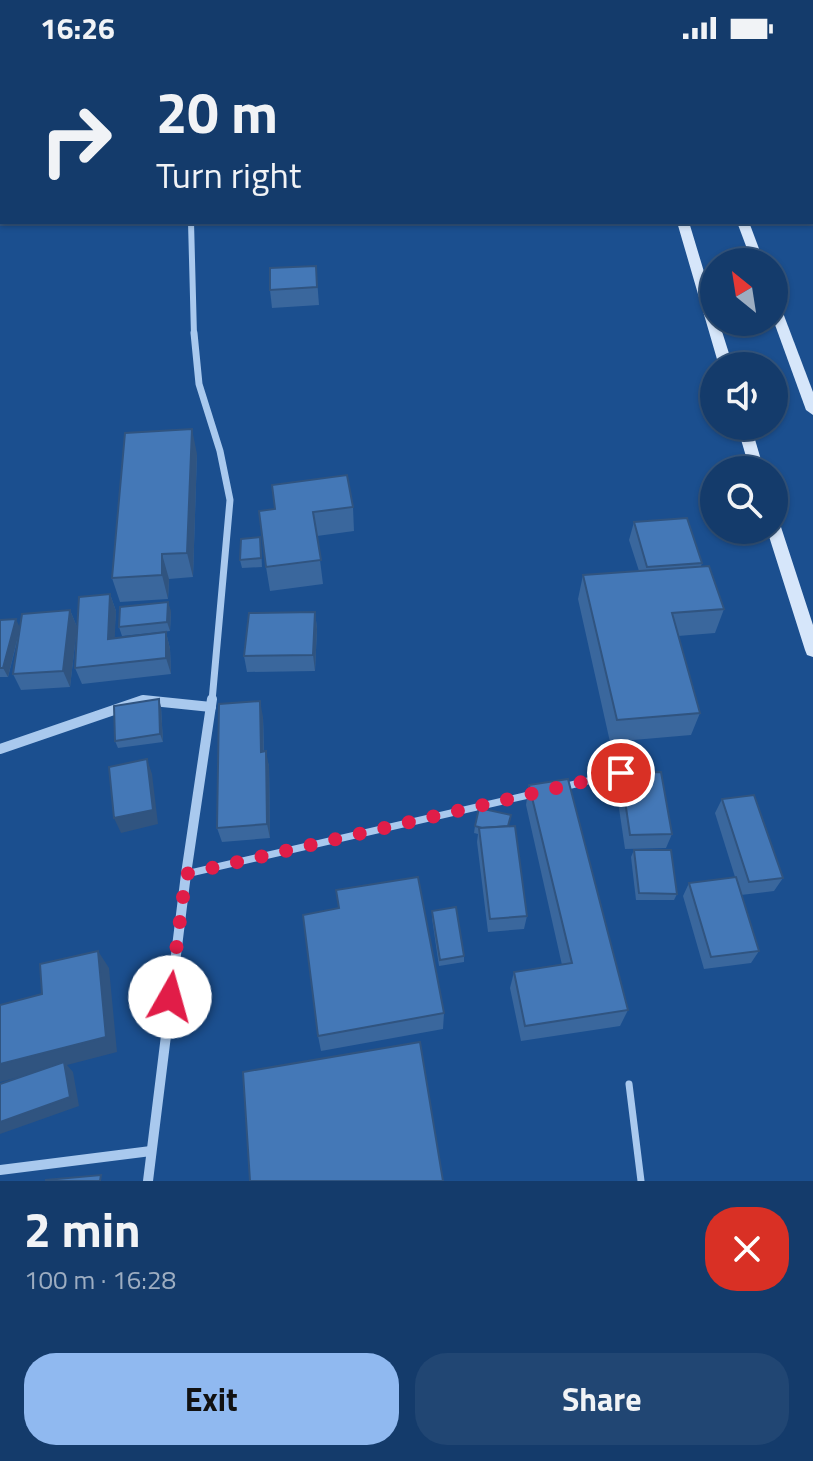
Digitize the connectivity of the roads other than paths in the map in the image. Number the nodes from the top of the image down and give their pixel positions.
1 (191, 224) edge
2 (684, 224) edge
3 (744, 224) edge
4 (753, 248) edge
5 (786, 336) edge
6 (722, 352) edge
7 (813, 410) edge
8 (779, 544) edge
9 (813, 650) edge
10 (211, 707) junction
11 (0, 749) edge
12 (621, 773) edge
13 (559, 788) edge
14 (543, 791) edge
15 (186, 874) junction
16 (629, 1084) dead end
17 (151, 1151) junction
18 (0, 1170) edge
19 (148, 1181) edge
20 (641, 1181) edge

1 - 10 street
2 - 6 main road
3 - 4 main road
5 - 7 main road
8 - 9 main road
10 - 11 street
10 - 15 street
12 - 13 lane
14 - 15 lane
15 - 17 street
16 - 20 lane
17 - 18 street
17 - 19 street

